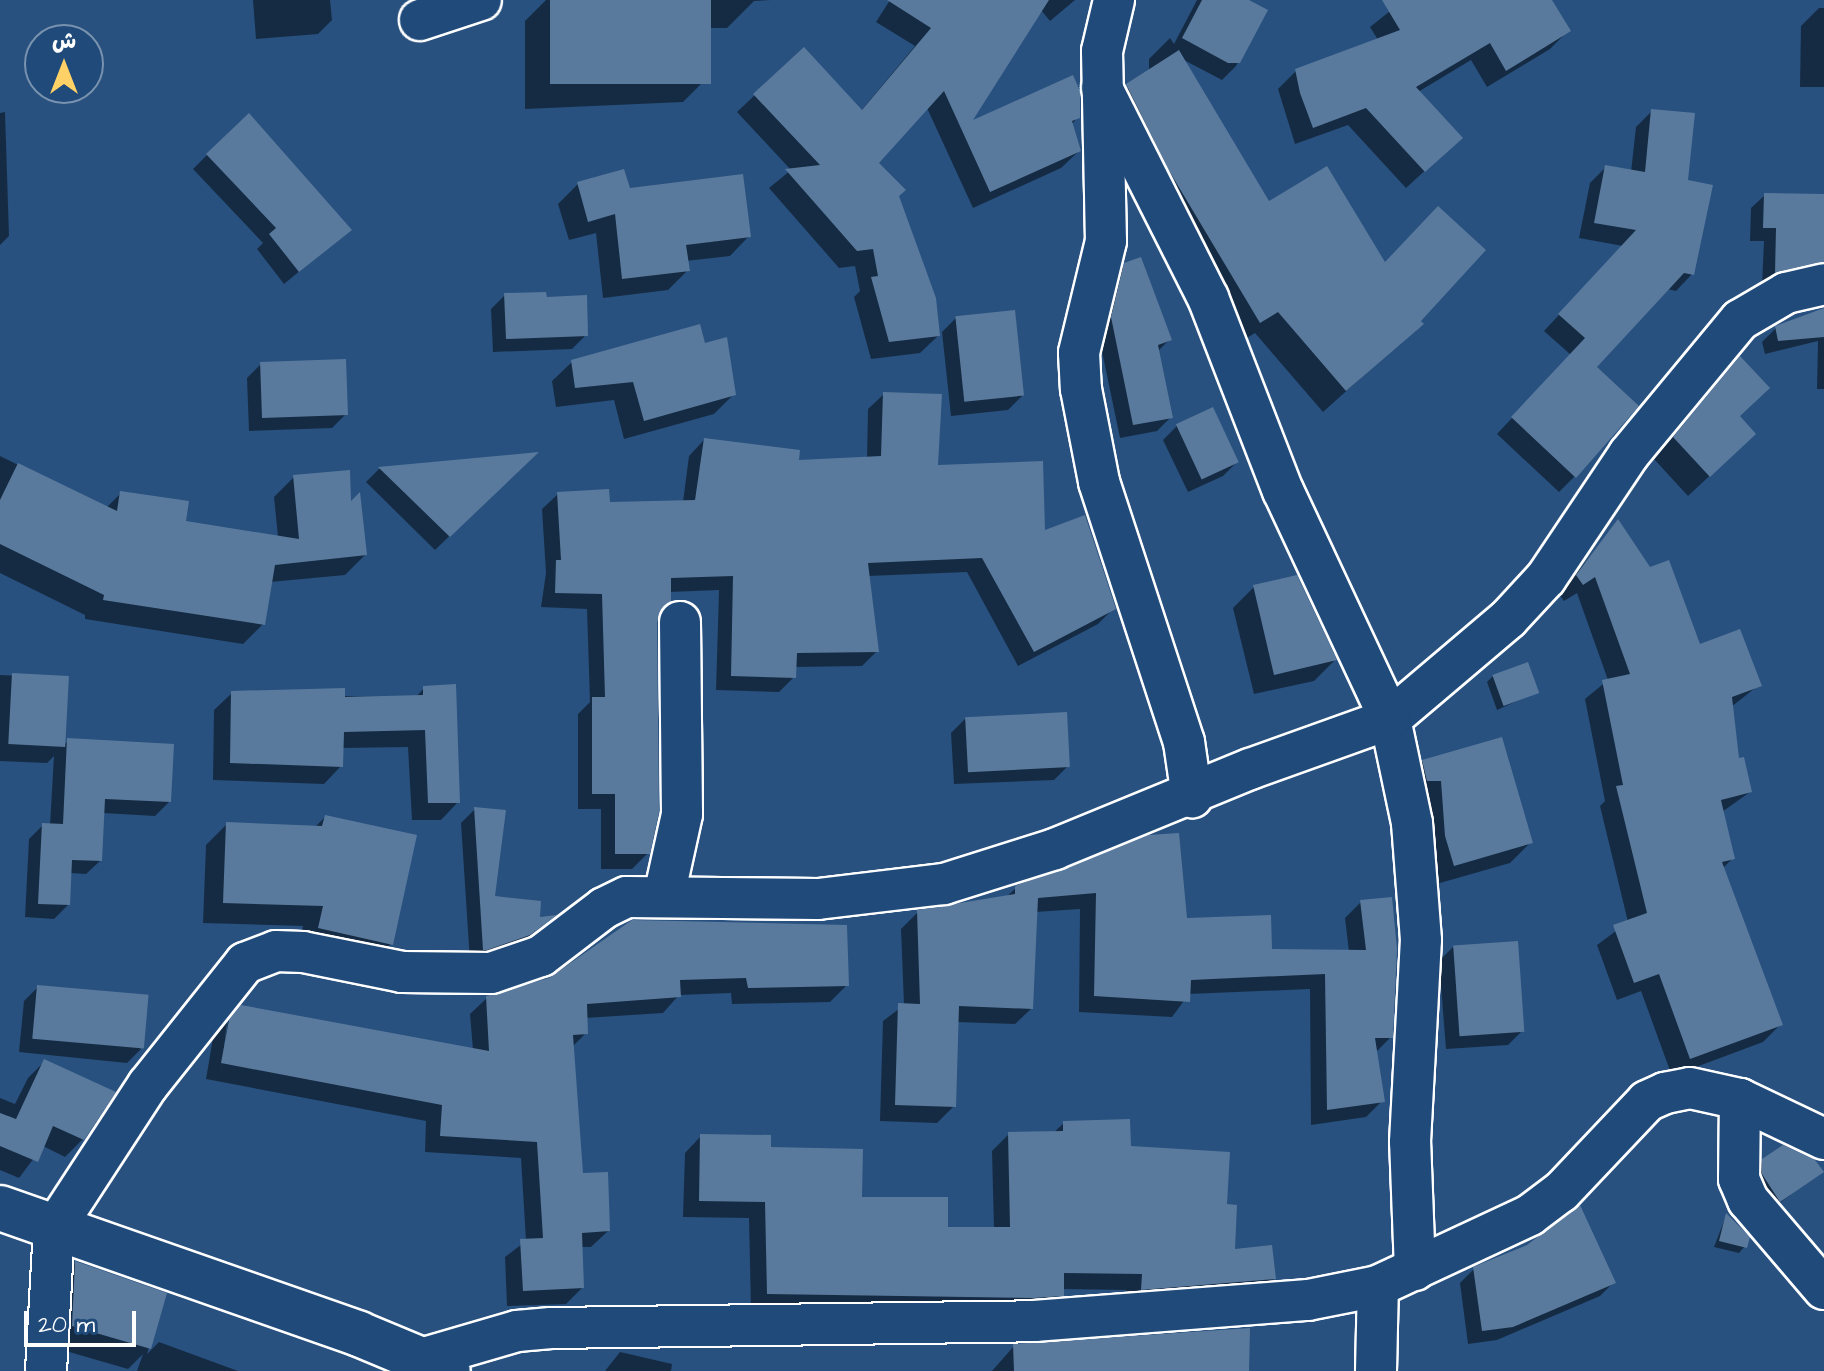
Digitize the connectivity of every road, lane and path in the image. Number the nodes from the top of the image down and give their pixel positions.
1 (481, 0) edge
2 (1114, 0) edge
3 (420, 20) dead end
4 (1102, 88) junction
5 (1824, 284) edge
6 (680, 622) dead end
7 (1390, 719) junction
8 (1192, 797) junction
9 (664, 896) junction
10 (1740, 1099) junction
11 (1824, 1139) edge
12 (0, 1208) edge
13 (54, 1229) junction
14 (1415, 1270) junction
15 (1378, 1286) junction
16 (1824, 1289) edge
17 (434, 1365) edge
18 (46, 1371) edge
19 (1376, 1371) edge

1 - 3 street
2 - 4 street
4 - 7 street
4 - 8 street
5 - 7 street
6 - 9 street
7 - 8 street
7 - 14 street
8 - 9 street
9 - 13 street
10 - 11 street
10 - 14 street
10 - 16 street
12 - 13 street
13 - 17 street
13 - 18 street
14 - 15 street
15 - 17 street
15 - 19 street

